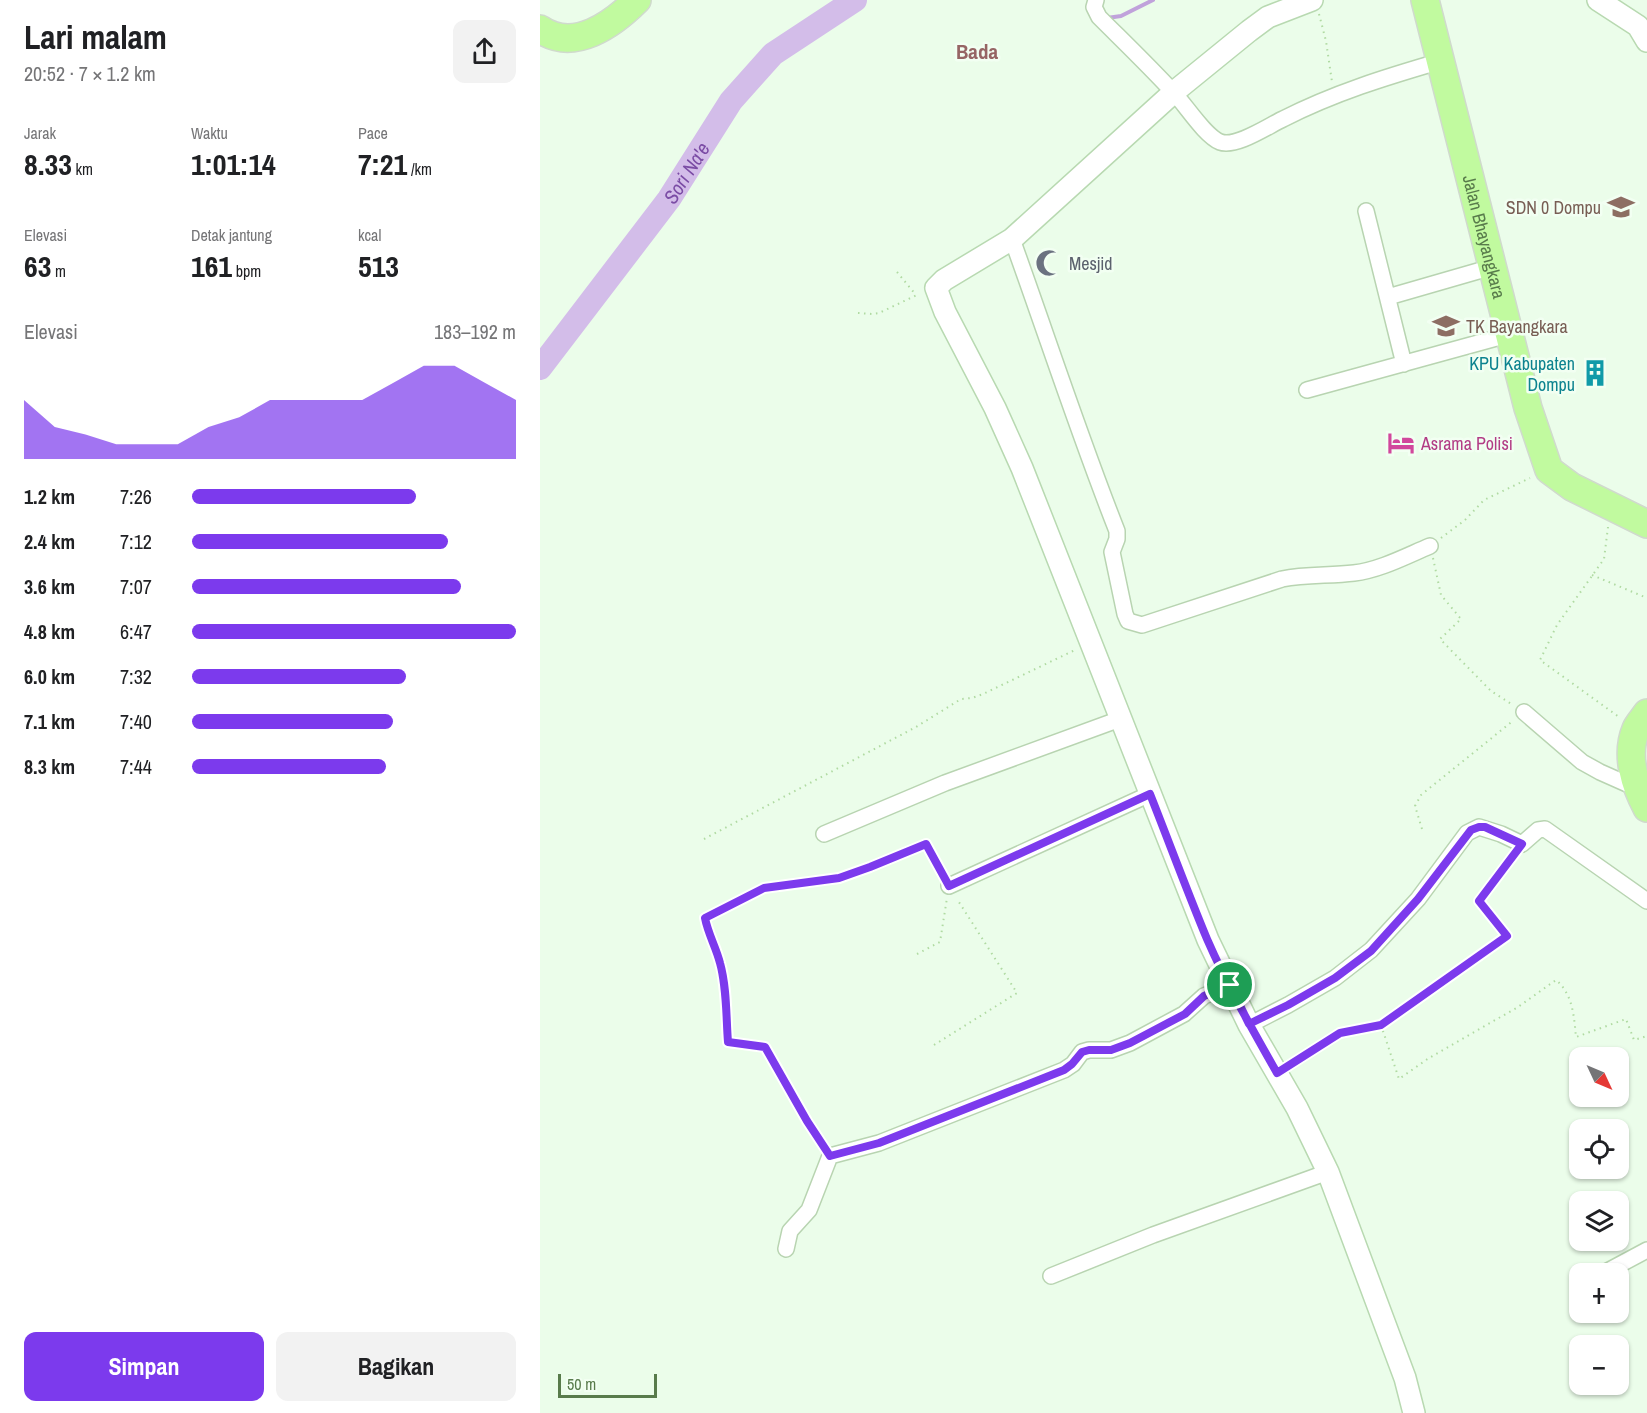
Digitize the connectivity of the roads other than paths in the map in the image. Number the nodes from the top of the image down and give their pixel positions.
1 (637, 0) edge
2 (1096, 0) edge
3 (1425, 0) edge
4 (1598, 0) edge
5 (1315, 5) edge
6 (540, 29) edge
7 (1647, 41) edge
8 (1441, 61) junction
9 (1174, 92) junction
10 (1366, 211) dead end
11 (1012, 239) junction
12 (1492, 267) junction
13 (1388, 297) junction
14 (1510, 334) junction
15 (1404, 364) junction
16 (1307, 390) dead end
17 (1647, 524) edge
18 (1430, 546) road end
19 (1524, 712) road end
20 (1120, 719) junction
21 (1641, 721) edge
22 (1150, 794) junction
23 (1642, 798) edge
24 (824, 834) dead end
25 (949, 886) road end
26 (1647, 901) edge
27 (1230, 985) junction
28 (1249, 1024) junction
29 (1328, 1172) junction
30 (786, 1249) dead end
31 (1647, 1250) edge
32 (1623, 1263) edge
33 (1051, 1276) dead end
34 (1414, 1413) edge

1 - 6 highway
2 - 9 street
3 - 8 highway, Jalan Bhayangkara
4 - 7 main road
5 - 9 main road
8 - 9 street
8 - 12 highway, Jalan Bhayangkara
9 - 11 main road
10 - 13 street
11 - 18 street
11 - 20 main road
12 - 13 street
12 - 14 highway, Jalan Bhayangkara
13 - 15 street
14 - 15 street
14 - 17 highway, Jalan Bhayangkara
15 - 16 street
19 - 23 street
20 - 22 main road
20 - 24 street
21 - 23 highway
22 - 25 street
22 - 27 main road
26 - 28 street
27 - 28 main road
27 - 30 street
28 - 29 main road
29 - 33 street
29 - 34 main road
31 - 32 street

